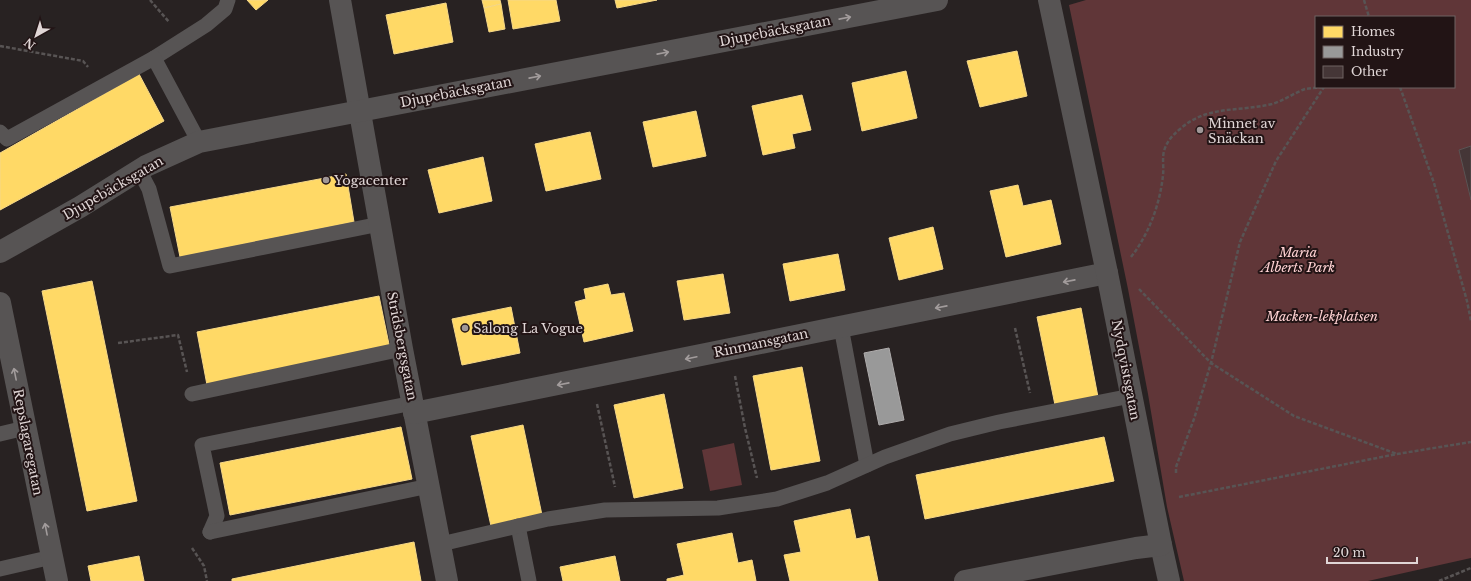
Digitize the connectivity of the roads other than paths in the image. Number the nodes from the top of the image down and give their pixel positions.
1 (228, 0) edge
2 (340, 0) edge
3 (937, 0) edge
4 (1049, 0) edge
5 (154, 58) junction
6 (359, 111) junction
7 (0, 132) edge
8 (199, 142) junction
9 (139, 170) junction
10 (380, 224) junction
11 (0, 252) edge
12 (1107, 273) junction
13 (0, 302) edge
14 (841, 327) junction
15 (402, 349) junction
16 (192, 394) road end
17 (1131, 396) junction
18 (414, 408) junction
19 (26, 428) junction
20 (0, 434) edge
21 (867, 465) junction
22 (429, 486) junction
23 (518, 526) junction
24 (441, 544) junction
25 (1161, 545) junction
26 (52, 557) junction
27 (0, 568) edge
28 (57, 581) edge
29 (447, 581) edge
30 (529, 581) edge
31 (965, 581) edge
32 (1169, 581) edge

1 - 5 lane
2 - 6 street, Stridsbergsgatan
6 -> 3 street, Djupebäcksgatan
4 - 12 street, Nydqvistsgatan
5 - 7 lane
5 - 8 lane
6 - 8 street, Djupebäcksgatan
6 - 10 street, Stridsbergsgatan
8 - 9 street, Djupebäcksgatan
9 - 10 lane
9 - 11 street, Djupebäcksgatan
10 - 15 street, Stridsbergsgatan
12 -> 14 street, Rinmansgatan
12 - 17 street, Nydqvistsgatan
19 -> 13 street, Repslagaregatan
14 -> 18 street, Rinmansgatan
14 - 21 lane
15 - 16 lane
15 - 18 street, Stridsbergsgatan
17 - 21 lane
17 - 25 street, Nydqvistsgatan
18 - 22 street, Stridsbergsgatan
18 - 22 lane
19 - 20 lane
26 -> 19 street, Repslagaregatan
21 - 23 lane
22 - 24 street, Stridsbergsgatan
23 - 24 lane
23 - 30 lane
24 - 29 street, Stridsbergsgatan
25 - 31 street
25 - 32 street, Nydqvistsgatan
26 - 27 lane
26 - 28 street, Repslagaregatan

